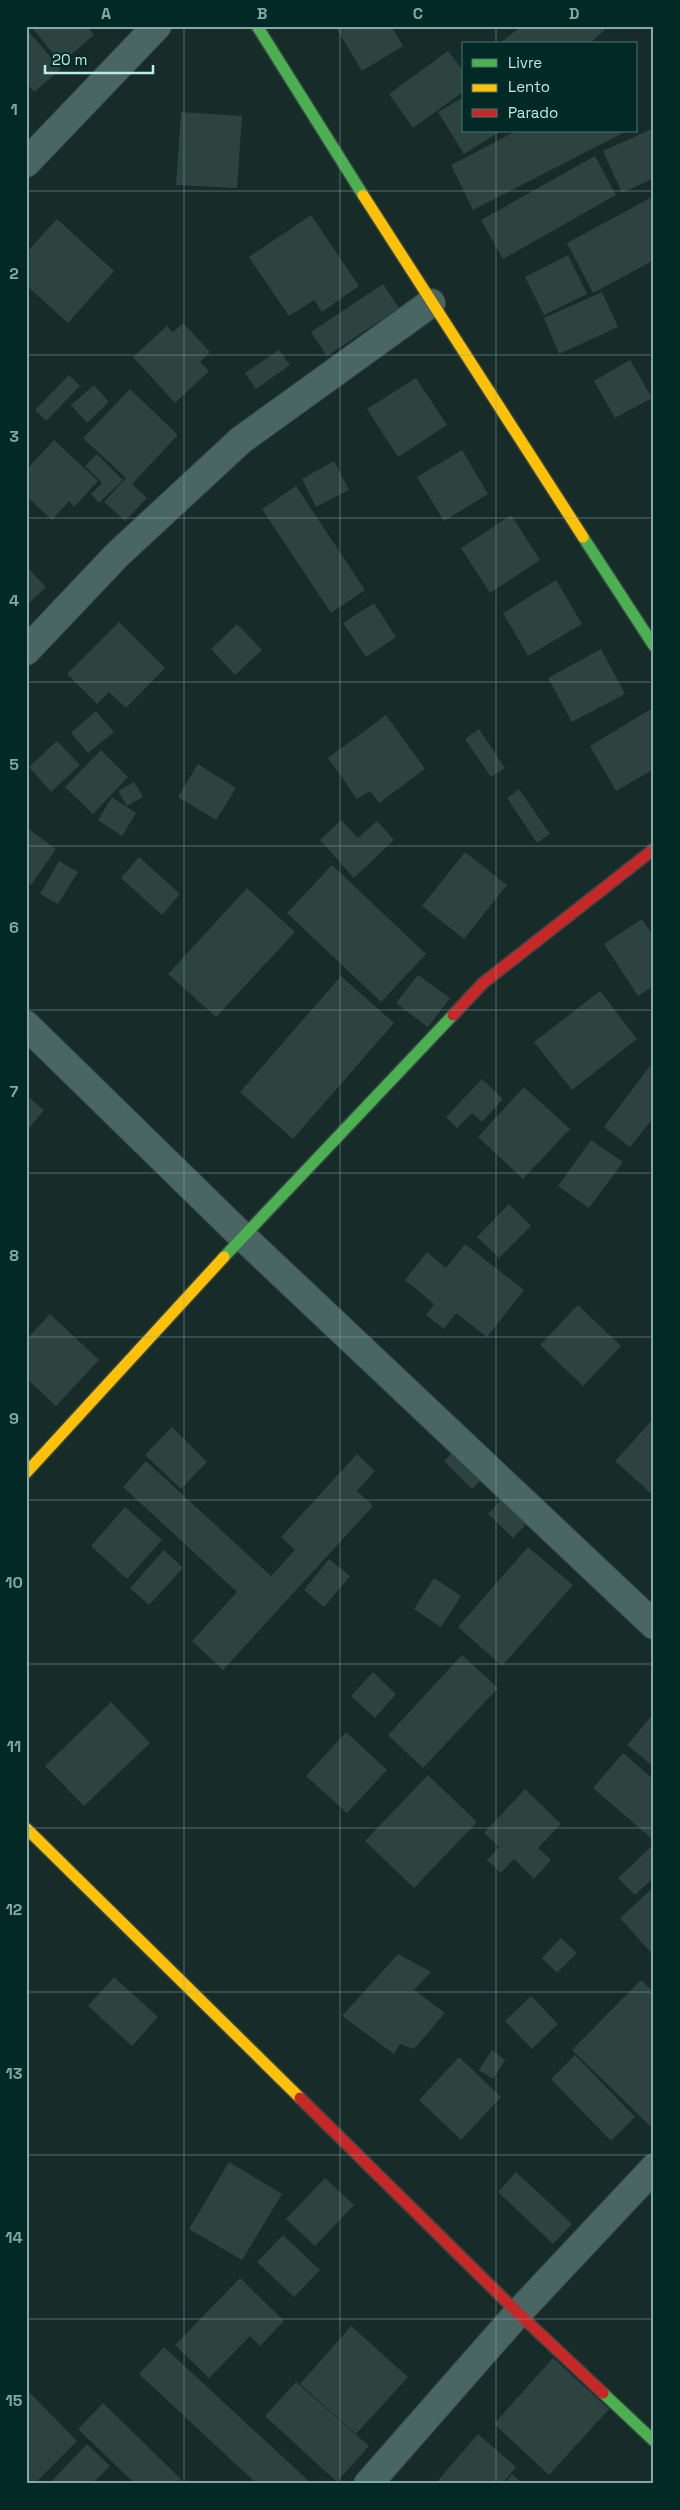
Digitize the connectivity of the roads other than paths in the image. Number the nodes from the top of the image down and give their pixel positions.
1 (157, 26) edge
2 (257, 26) edge
3 (26, 163) edge
4 (430, 303) junction
5 (654, 646) edge
6 (26, 651) edge
7 (654, 849) edge
8 (26, 1025) edge
9 (243, 1237) junction
10 (26, 1473) edge
11 (654, 1625) edge
12 (26, 1828) edge
13 (654, 2168) edge
14 (518, 2313) junction
15 (654, 2441) edge
16 (368, 2484) edge

1 - 3 street
2 - 4 street
4 - 5 street
4 - 6 street
7 - 9 street
8 - 9 street
9 - 10 street
9 - 11 street
12 - 14 street
13 - 14 street
14 - 15 street
14 - 16 street

